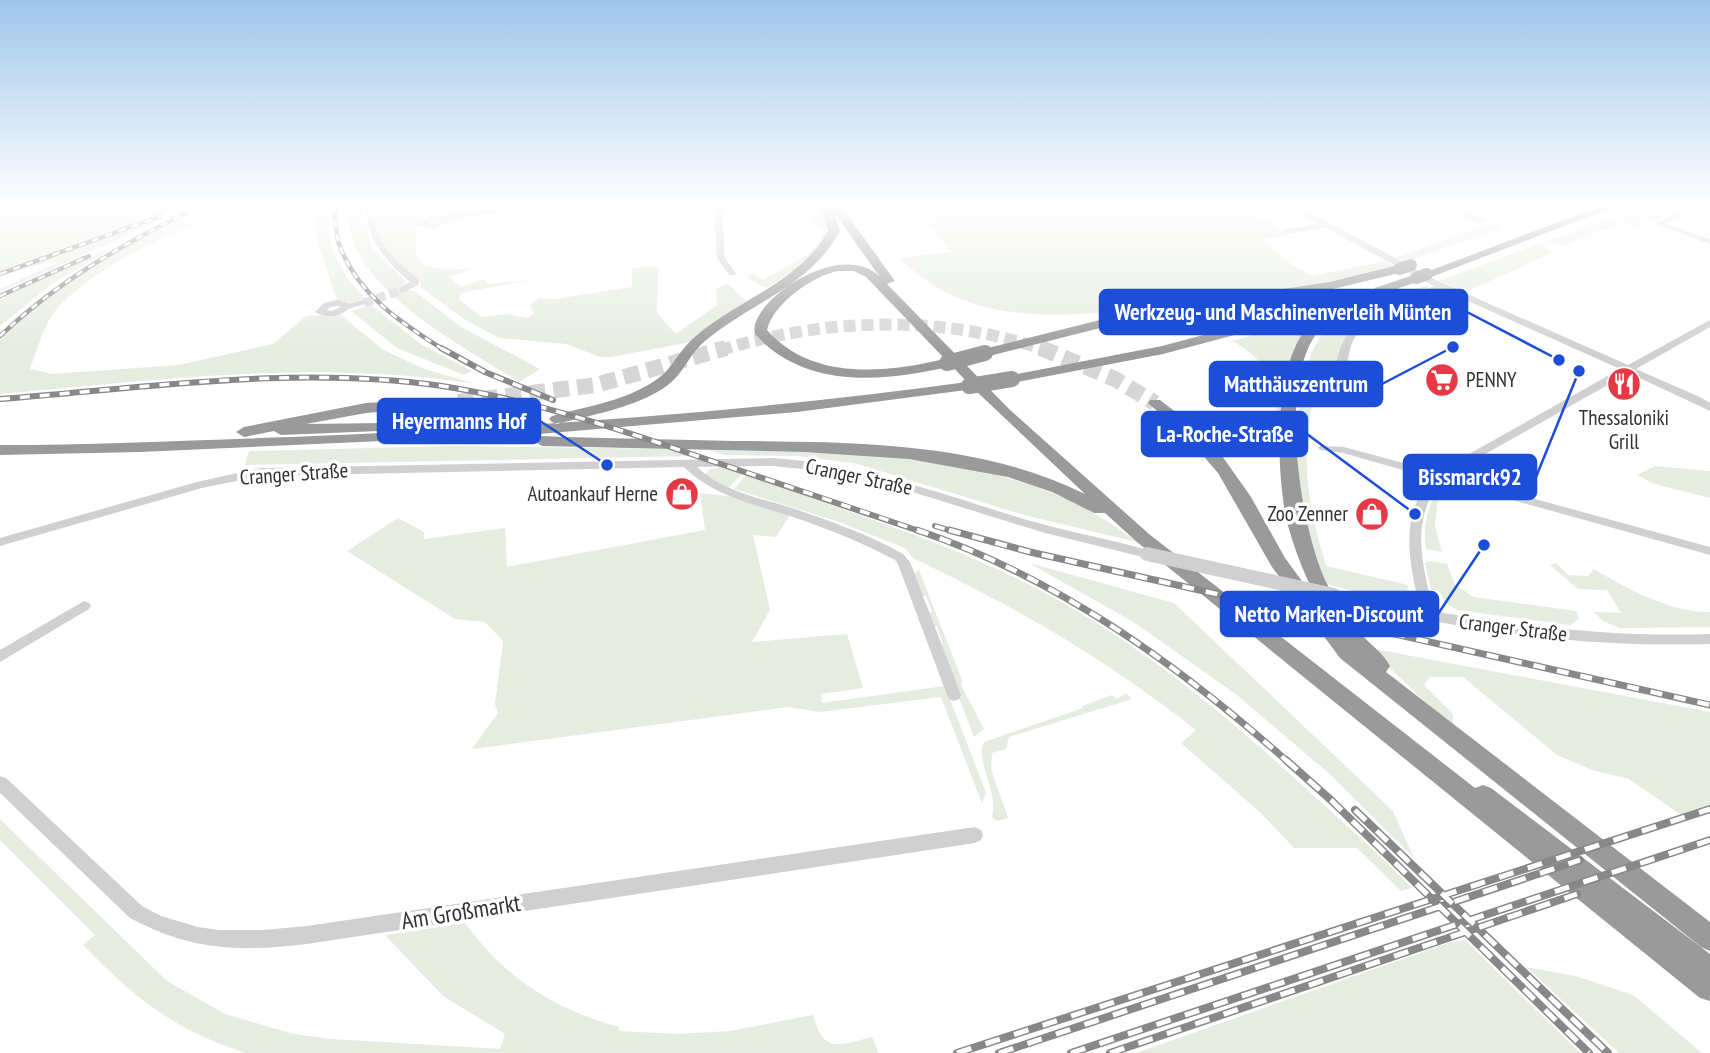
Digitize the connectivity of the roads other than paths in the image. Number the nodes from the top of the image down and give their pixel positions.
1 (385, 255) edge
2 (721, 255) edge
3 (819, 255) edge
4 (862, 255) edge
5 (872, 255) edge
6 (1383, 255) edge
7 (1455, 255) edge
8 (1458, 255) edge
9 (1412, 271) junction
10 (732, 273) dead end
11 (1441, 286) junction
12 (884, 287) junction
13 (1388, 288) junction
14 (402, 290) dead end
15 (364, 303) tunnel mouth
16 (346, 307) dead end
17 (1710, 323) edge
18 (1216, 332) junction
19 (1628, 368) junction
20 (1011, 378) junction
21 (1335, 382) dead end
22 (969, 386) junction
23 (458, 402) tunnel mouth
24 (1155, 403) tunnel mouth
25 (1710, 408) edge
26 (556, 419) junction
27 (244, 432) junction
28 (395, 438) junction
29 (0, 443) edge
30 (1324, 448) dead end
31 (0, 450) edge
32 (686, 463) junction
33 (1438, 476) junction
34 (0, 542) edge
35 (1145, 546) junction
36 (1710, 551) edge
37 (84, 606) dead end
38 (1427, 615) junction
39 (1710, 639) edge
40 (0, 657) edge
41 (954, 695) dead end
42 (1452, 733) junction
43 (0, 783) edge
44 (975, 835) dead end
45 (1710, 938) edge
46 (1710, 971) edge
47 (1710, 988) edge

1 - 14 street
2 - 10 street
3 - 26 highway
4 - 12 highway
5 - 46 highway
6 - 11 street
7 - 9 highway
8 - 9 highway
9 - 12 highway, bridge
9 - 13 highway
9 - 18 highway
11 - 19 street
11 - 21 street
12 - 35 highway
13 - 18 highway
13 - 42 highway
15 - 16 street
17 - 19 street
18 - 20 highway
18 - 20 highway
19 - 25 street
19 - 33 street
20 - 22 highway
20 - 22 highway
22 - 26 highway
22 - 28 highway
23 - 27 highway
24 - 42 highway
26 - 27 highway
27 - 29 highway
28 - 31 highway
28 - 35 highway
30 - 33 street
32 - 34 street, Cranger Straße
32 - 35 street, Cranger Straße
32 - 41 street
33 - 36 street
33 - 38 street
35 - 38 street, Cranger Straße, bridge
35 - 47 highway
37 - 40 street
38 - 39 street, Cranger Straße
42 - 45 highway
43 - 44 street, Am Großmarkt

